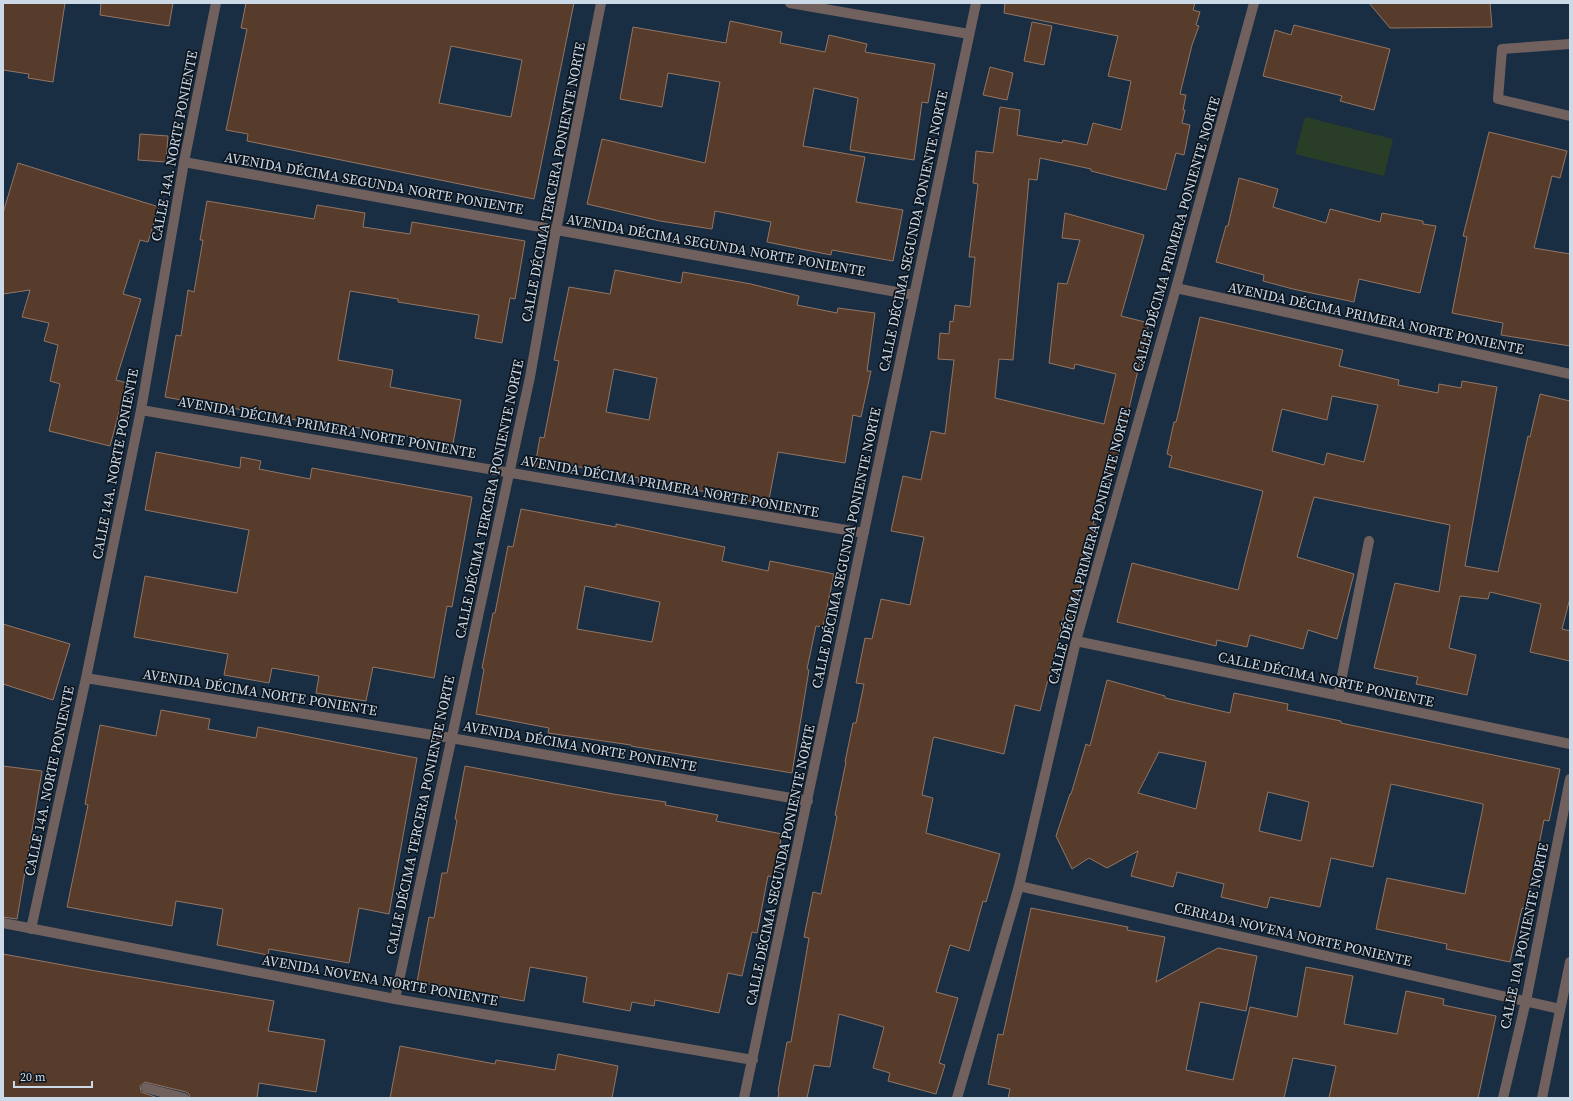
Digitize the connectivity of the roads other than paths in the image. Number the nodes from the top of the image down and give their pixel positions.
1 (216, 3) edge
2 (601, 3) edge
3 (790, 3) edge
4 (976, 3) edge
5 (1254, 3) edge
6 (969, 34) junction
7 (1570, 44) edge
8 (1570, 116) edge
9 (184, 162) junction
10 (556, 230) junction
11 (1176, 288) junction
12 (913, 295) junction
13 (1570, 374) edge
14 (141, 410) junction
15 (509, 473) junction
16 (864, 532) junction
17 (1369, 541) dead end
18 (1076, 641) junction
19 (86, 678) junction
20 (1338, 696) junction
21 (451, 738) junction
22 (1570, 744) edge
23 (1570, 779) edge
24 (808, 801) junction
25 (1019, 886) junction
26 (3, 923) edge
27 (31, 929) junction
28 (1570, 962) edge
29 (395, 999) junction
30 (1526, 1002) junction
31 (1560, 1009) junction
32 (753, 1060) junction
33 (146, 1088) dead end
34 (184, 1098) edge
35 (744, 1098) edge
36 (957, 1098) edge
37 (1503, 1098) edge
38 (1542, 1098) edge

1 - 9 street, CALLE 14A. NORTE PONIENTE
2 - 10 street, CALLE DÉCIMA TERCERA PONIENTE NORTE
3 - 6 street
4 - 6 street, CALLE DÉCIMA SEGUNDA PONIENTE NORTE
5 - 11 street, CALLE DÉCIMA PRIMERA PONIENTE NORTE
6 - 12 street, CALLE DÉCIMA SEGUNDA PONIENTE NORTE
7 - 8 street
9 - 10 street, AVENIDA DÉCIMA SEGUNDA NORTE PONIENTE
9 - 14 street, CALLE 14A. NORTE PONIENTE
10 - 12 street, AVENIDA DÉCIMA SEGUNDA NORTE PONIENTE
10 - 15 street, CALLE DÉCIMA TERCERA PONIENTE NORTE
11 - 13 street, AVENIDA DÉCIMA PRIMERA NORTE PONIENTE
11 - 18 street, CALLE DÉCIMA PRIMERA PONIENTE NORTE
12 - 16 street, CALLE DÉCIMA SEGUNDA PONIENTE NORTE
14 - 15 street, AVENIDA DÉCIMA PRIMERA NORTE PONIENTE
14 - 19 street, CALLE 14A. NORTE PONIENTE
15 - 16 street, AVENIDA DÉCIMA PRIMERA NORTE PONIENTE
15 - 21 street, CALLE DÉCIMA TERCERA PONIENTE NORTE
16 - 24 street, CALLE DÉCIMA SEGUNDA PONIENTE NORTE
17 - 20 street
18 - 20 street, CALLE DÉCIMA NORTE PONIENTE
18 - 25 street, CALLE DÉCIMA PRIMERA PONIENTE NORTE
19 - 21 street, AVENIDA DÉCIMA NORTE PONIENTE
19 - 27 street, CALLE 14A. NORTE PONIENTE
20 - 22 street, CALLE DÉCIMA NORTE PONIENTE
21 - 24 street, AVENIDA DÉCIMA NORTE PONIENTE
21 - 29 street, CALLE DÉCIMA TERCERA PONIENTE NORTE
23 - 30 street, CALLE 10A PONIENTE NORTE
24 - 32 street, CALLE DÉCIMA SEGUNDA PONIENTE NORTE
25 - 30 street, CERRADA NOVENA NORTE PONIENTE
25 - 36 street, CALLE DÉCIMA PRIMERA PONIENTE NORTE
26 - 27 street, AVENIDA NOVENA NORTE PONIENTE
27 - 29 street, AVENIDA NOVENA NORTE PONIENTE
28 - 31 street
29 - 32 street, AVENIDA NOVENA NORTE PONIENTE
30 - 31 street, CERRADA NOVENA NORTE PONIENTE
30 - 37 street, CALLE 10A PONIENTE NORTE
31 - 38 street
32 - 35 street, CALLE DÉCIMA SEGUNDA PONIENTE NORTE
33 - 34 street

